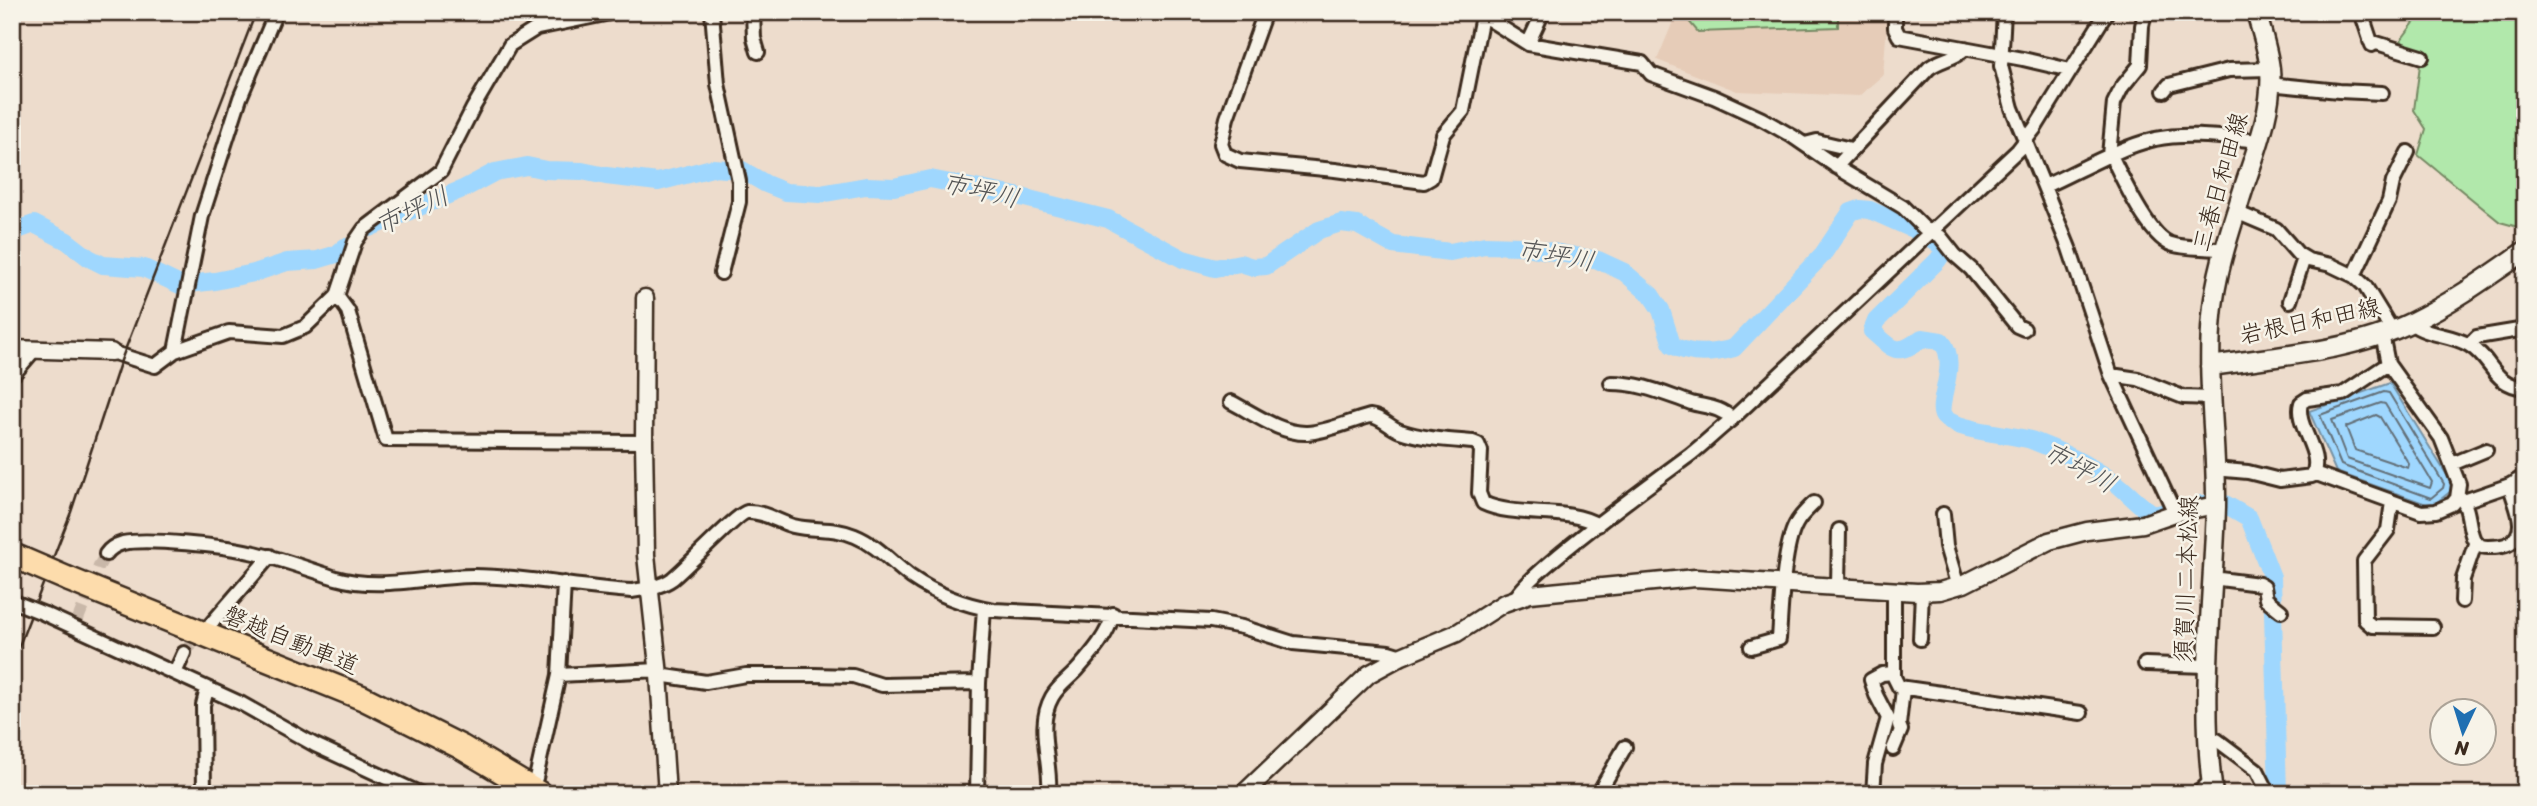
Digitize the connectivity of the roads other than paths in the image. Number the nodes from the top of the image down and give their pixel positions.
1 (276, 12) edge
2 (615, 12) edge
3 (712, 12) edge
4 (754, 12) edge
5 (1265, 12) edge
6 (1543, 12) edge
7 (1895, 12) edge
8 (2004, 12) edge
9 (2107, 12) edge
10 (2145, 12) edge
11 (2256, 12) edge
12 (2361, 12) edge
13 (1480, 14) edge
14 (1528, 44) junction
15 (1965, 48) junction
16 (758, 51) dead end
17 (2002, 54) junction
18 (2422, 57) dead end
19 (2070, 70) junction
20 (2270, 77) junction
21 (2164, 91) dead end
22 (2382, 93) dead end
23 (2025, 141) junction
24 (2259, 141) junction
25 (1805, 144) junction
26 (1851, 149) junction
27 (2408, 152) dead end
28 (2110, 155) junction
29 (1836, 167) junction
30 (2045, 186) junction
31 (2236, 212) junction
32 (1932, 232) junction
33 (2225, 250) junction
34 (2525, 251) edge
35 (2304, 258) junction
36 (721, 273) dead end
37 (2354, 275) junction
38 (337, 296) junction
39 (645, 298) dead end
40 (2290, 301) dead end
41 (2411, 323) junction
42 (2024, 329) dead end
43 (2525, 329) edge
44 (2387, 332) junction
45 (2469, 345) junction
46 (12, 349) edge
47 (35, 349) junction
48 (175, 351) junction
49 (111, 352) joint
50 (2388, 365) junction
51 (2210, 366) junction
52 (2111, 375) junction
53 (12, 376) edge
54 (1611, 383) dead end
55 (2525, 388) edge
56 (2211, 398) junction
57 (1231, 402) dead end
58 (1732, 419) junction
59 (644, 442) junction
60 (2486, 450) dead end
61 (2452, 464) junction
62 (2214, 469) junction
63 (2314, 473) junction
64 (2525, 475) edge
65 (2510, 485) junction
66 (2461, 498) junction
67 (2392, 502) junction
68 (1814, 503) dead end
69 (2216, 505) junction
70 (2175, 513) junction
71 (1943, 514) dead end
72 (1598, 525) junction
73 (1839, 530) dead end
74 (2475, 544) junction
75 (106, 554) dead end
76 (12, 555) edge
77 (270, 556) junction
78 (12, 572) edge
79 (2212, 578) junction
80 (564, 583) junction
81 (1783, 583) junction
82 (66, 586) junction
83 (1838, 586) junction
84 (1958, 587) junction
85 (650, 588) junction
86 (1894, 590) junction
87 (1922, 592) junction
88 (1516, 598) junction
89 (12, 601) edge
90 (2462, 601) dead end
91 (984, 608) junction
92 (2281, 611) dead end
93 (1113, 614) junction
94 (211, 625) tunnel mouth
95 (2433, 627) dead end
96 (1920, 639) dead end
97 (1751, 647) dead end
98 (184, 653) tunnel mouth
99 (1402, 656) junction
100 (2145, 664) dead end
101 (2207, 666) junction
102 (175, 673) junction
103 (659, 673) junction
104 (1894, 673) junction
105 (559, 675) junction
106 (979, 682) junction
107 (1903, 689) junction
108 (206, 690) junction
109 (2081, 713) dead end
110 (2206, 737) junction
111 (1625, 747) dead end
112 (1893, 749) dead end
113 (538, 786) edge
114 (2212, 787) edge
115 (204, 794) edge
116 (421, 794) edge
117 (511, 794) edge
118 (667, 794) edge
119 (977, 794) edge
120 (1049, 794) edge
121 (1243, 794) edge
122 (1598, 794) edge
123 (1873, 794) edge
124 (2197, 794) edge
125 (2269, 794) edge

1 - 48 street
2 - 38 street
3 - 36 street
4 - 16 street
5 - 13 street
6 - 14 street
7 - 15 street
8 - 17 street
9 - 19 street
10 - 28 street
11 - 20 main road, 三春日和田線
12 - 18 street
13 - 14 street
14 - 25 street
15 - 17 street
15 - 26 street
17 - 19 street
17 - 23 street
19 - 23 street
20 - 21 street
20 - 22 street
20 - 24 main road, 三春日和田線
23 - 30 street
23 - 32 street
24 - 28 street
24 - 31 main road, 三春日和田線
25 - 26 street
25 - 29 street
26 - 29 street
27 - 37 street
28 - 30 street
28 - 33 street
29 - 32 street
30 - 52 street
31 - 33 main road, 三春日和田線
31 - 35 street
32 - 42 street
32 - 58 street
33 - 51 main road, 三春日和田線
34 - 41 main road, 岩根日和田線
35 - 37 street
35 - 40 street
37 - 44 street
38 - 48 street
38 - 59 street
39 - 59 street
41 - 44 main road, 岩根日和田線
41 - 45 street
43 - 45 street
44 - 50 street
44 - 51 main road, 岩根日和田線
45 - 55 street
46 - 47 street
47 - 49 street
47 - 53 street
48 - 49 street
50 - 61 street
50 - 63 street
51 - 56 main road, 須賀川二本松線
52 - 56 street
52 - 70 street
54 - 58 street
56 - 62 main road, 須賀川二本松線
57 - 72 street
58 - 72 street
59 - 85 street
60 - 61 street
61 - 66 street
62 - 63 street
62 - 69 main road, 須賀川二本松線
63 - 67 street
64 - 65 street
65 - 66 street
65 - 74 street
66 - 67 street
66 - 74 street
67 - 95 street
68 - 81 street
69 - 70 street
69 - 79 main road, 須賀川二本松線
70 - 84 street
71 - 84 street
72 - 88 street
73 - 83 street
74 - 90 street
75 - 77 street
76 - 82 highway, 磐越自動車道, bridge
77 - 80 street
77 - 94 street
78 - 82 highway, 磐越自動車道
79 - 92 street
79 - 101 main road, 須賀川二本松線
80 - 85 street
80 - 105 street
81 - 83 street
81 - 88 street
81 - 97 street
82 - 113 highway, 磐越自動車道
82 - 117 highway, 磐越自動車道
83 - 86 street
84 - 87 street
85 - 91 street
85 - 103 street
86 - 87 street
86 - 104 street
87 - 96 street
88 - 99 street
89 - 102 street, bridge
91 - 93 street
91 - 106 street
93 - 99 street
93 - 120 street
98 - 102 street
99 - 121 street
100 - 101 street
101 - 110 main road, 須賀川二本松線
102 - 108 street
103 - 105 street
103 - 106 street
103 - 118 street
104 - 107 street
104 - 123 street
105 - 113 street
106 - 119 street
107 - 109 street
107 - 112 street
108 - 115 street
108 - 116 street
110 - 114 main road, 須賀川二本松線
110 - 125 street
111 - 122 street
114 - 124 street

